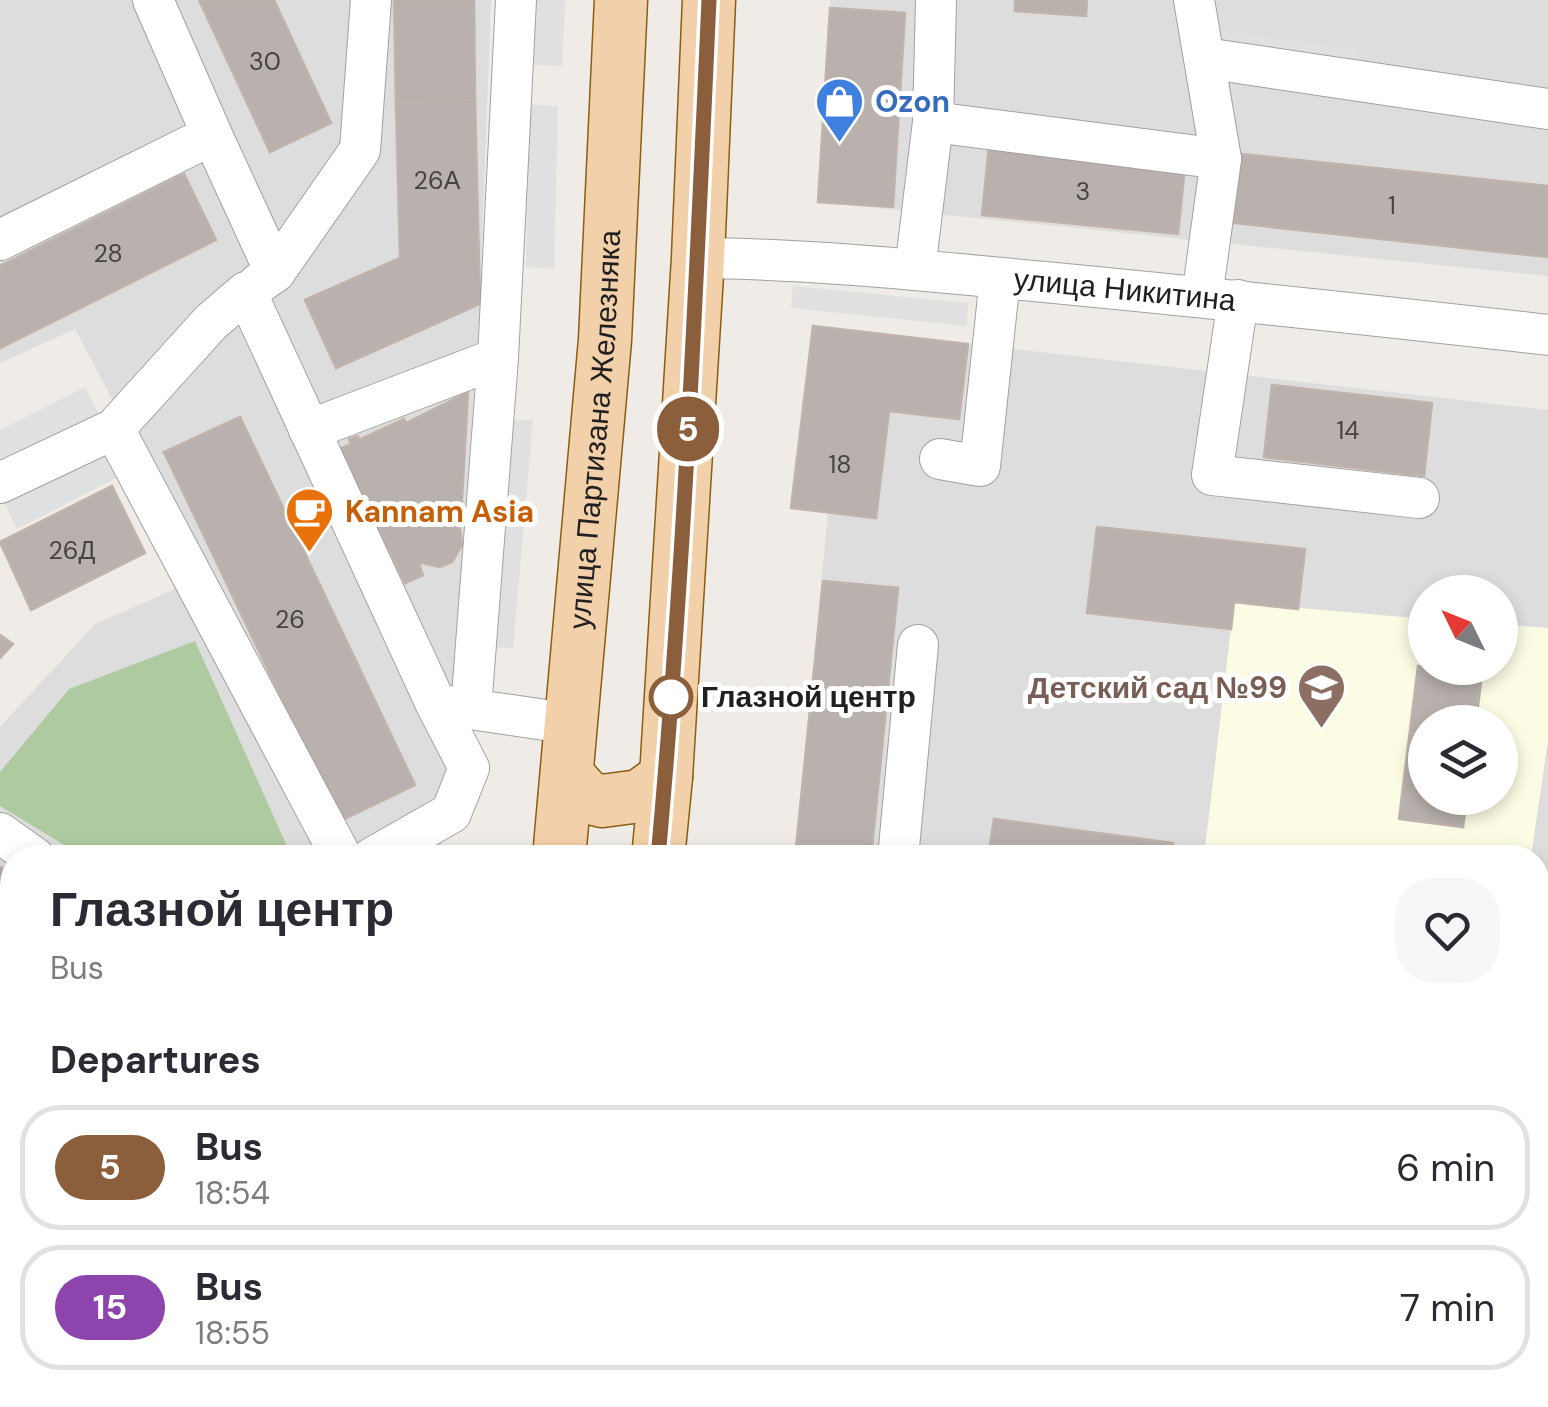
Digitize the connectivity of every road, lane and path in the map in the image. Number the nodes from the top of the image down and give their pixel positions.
1 (153, 0) edge
2 (371, 0) edge
3 (516, 0) edge
4 (621, 0) edge
5 (708, 0) edge
6 (936, 0) edge
7 (1194, 0) edge
8 (1205, 58) junction
9 (1548, 109) edge
10 (933, 122) junction
11 (212, 135) junction
12 (1221, 160) junction
13 (0, 240) edge
14 (698, 258) junction
15 (915, 270) junction
16 (1000, 278) junction
17 (261, 282) junction
18 (1220, 298) junction
19 (1548, 335) edge
20 (498, 358) junction
21 (114, 430) junction
22 (308, 430) junction
23 (940, 459) dead end
24 (1, 480) edge
25 (1420, 498) dead end
26 (918, 644) dead end
27 (453, 707) junction
28 (572, 724) junction
29 (568, 776) junction
30 (666, 776) junction
31 (335, 845) edge
32 (395, 845) edge
33 (560, 845) edge
34 (659, 845) edge
35 (899, 845) edge

1 - 11 street
2 - 17 street
3 - 20 street
4 - 28 main road, улица Партизана Железняка
5 - 14 main road
6 - 10 street
7 - 8 street
8 - 9 street
8 - 12 street
10 - 12 street
10 - 15 street
11 - 13 street
11 - 17 street
12 - 18 street
14 - 15 street, улица Никитина
14 - 30 main road
15 - 16 street, улица Никитина
16 - 18 street, улица Никитина
16 - 23 street
17 - 21 street
17 - 22 street
18 - 19 street, улица Никитина
18 - 25 street
20 - 22 street
20 - 27 street
21 - 24 street
21 - 31 street
22 - 27 street
26 - 35 street
27 - 28 street
27 - 32 street
28 - 29 main road, улица Партизана Железняка
29 - 30 main road
29 - 33 main road, улица Партизана Железняка
30 - 34 main road

